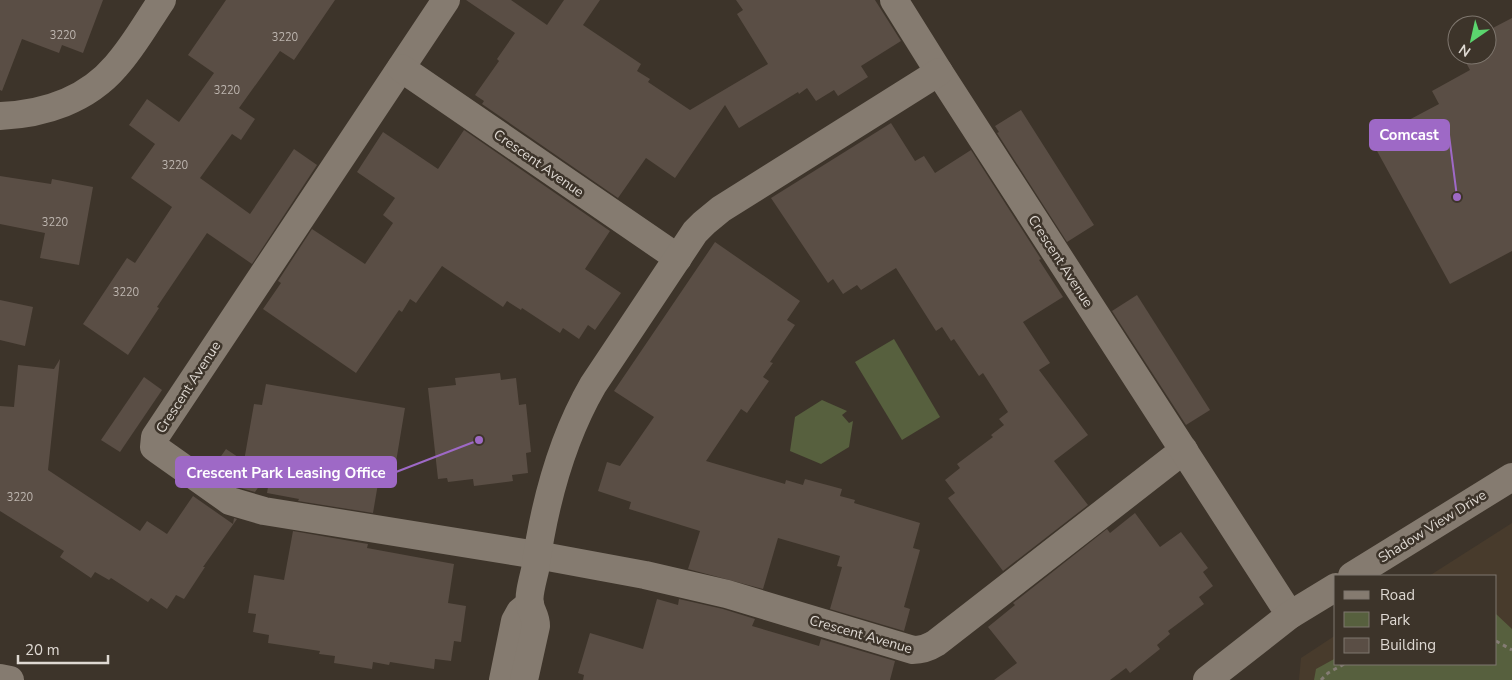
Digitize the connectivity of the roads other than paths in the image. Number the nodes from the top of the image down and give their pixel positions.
1 (162, 0) edge
2 (446, 0) edge
3 (894, 0) edge
4 (401, 68) junction
5 (939, 72) junction
6 (0, 116) edge
7 (678, 258) junction
8 (1184, 450) junction
9 (1512, 477) edge
10 (537, 555) junction
11 (1354, 575) edge
12 (1334, 587) edge
13 (530, 604) junction
14 (1290, 615) junction
15 (0, 678) edge
16 (10, 680) edge
17 (503, 680) edge
18 (524, 680) edge
19 (1207, 680) edge

1 - 6 street
2 - 4 street, Crescent Avenue
3 - 5 street, Crescent Avenue
4 - 7 street, Crescent Avenue
4 - 10 street, Crescent Avenue
5 - 7 street
5 - 8 street, Crescent Avenue
7 - 10 street
8 - 10 street, Crescent Avenue
8 - 14 street, Crescent Avenue
9 - 11 street, Shadow View Drive
10 - 13 street
12 - 14 street
13 - 17 street
13 - 18 street
14 - 19 street
15 - 16 street

